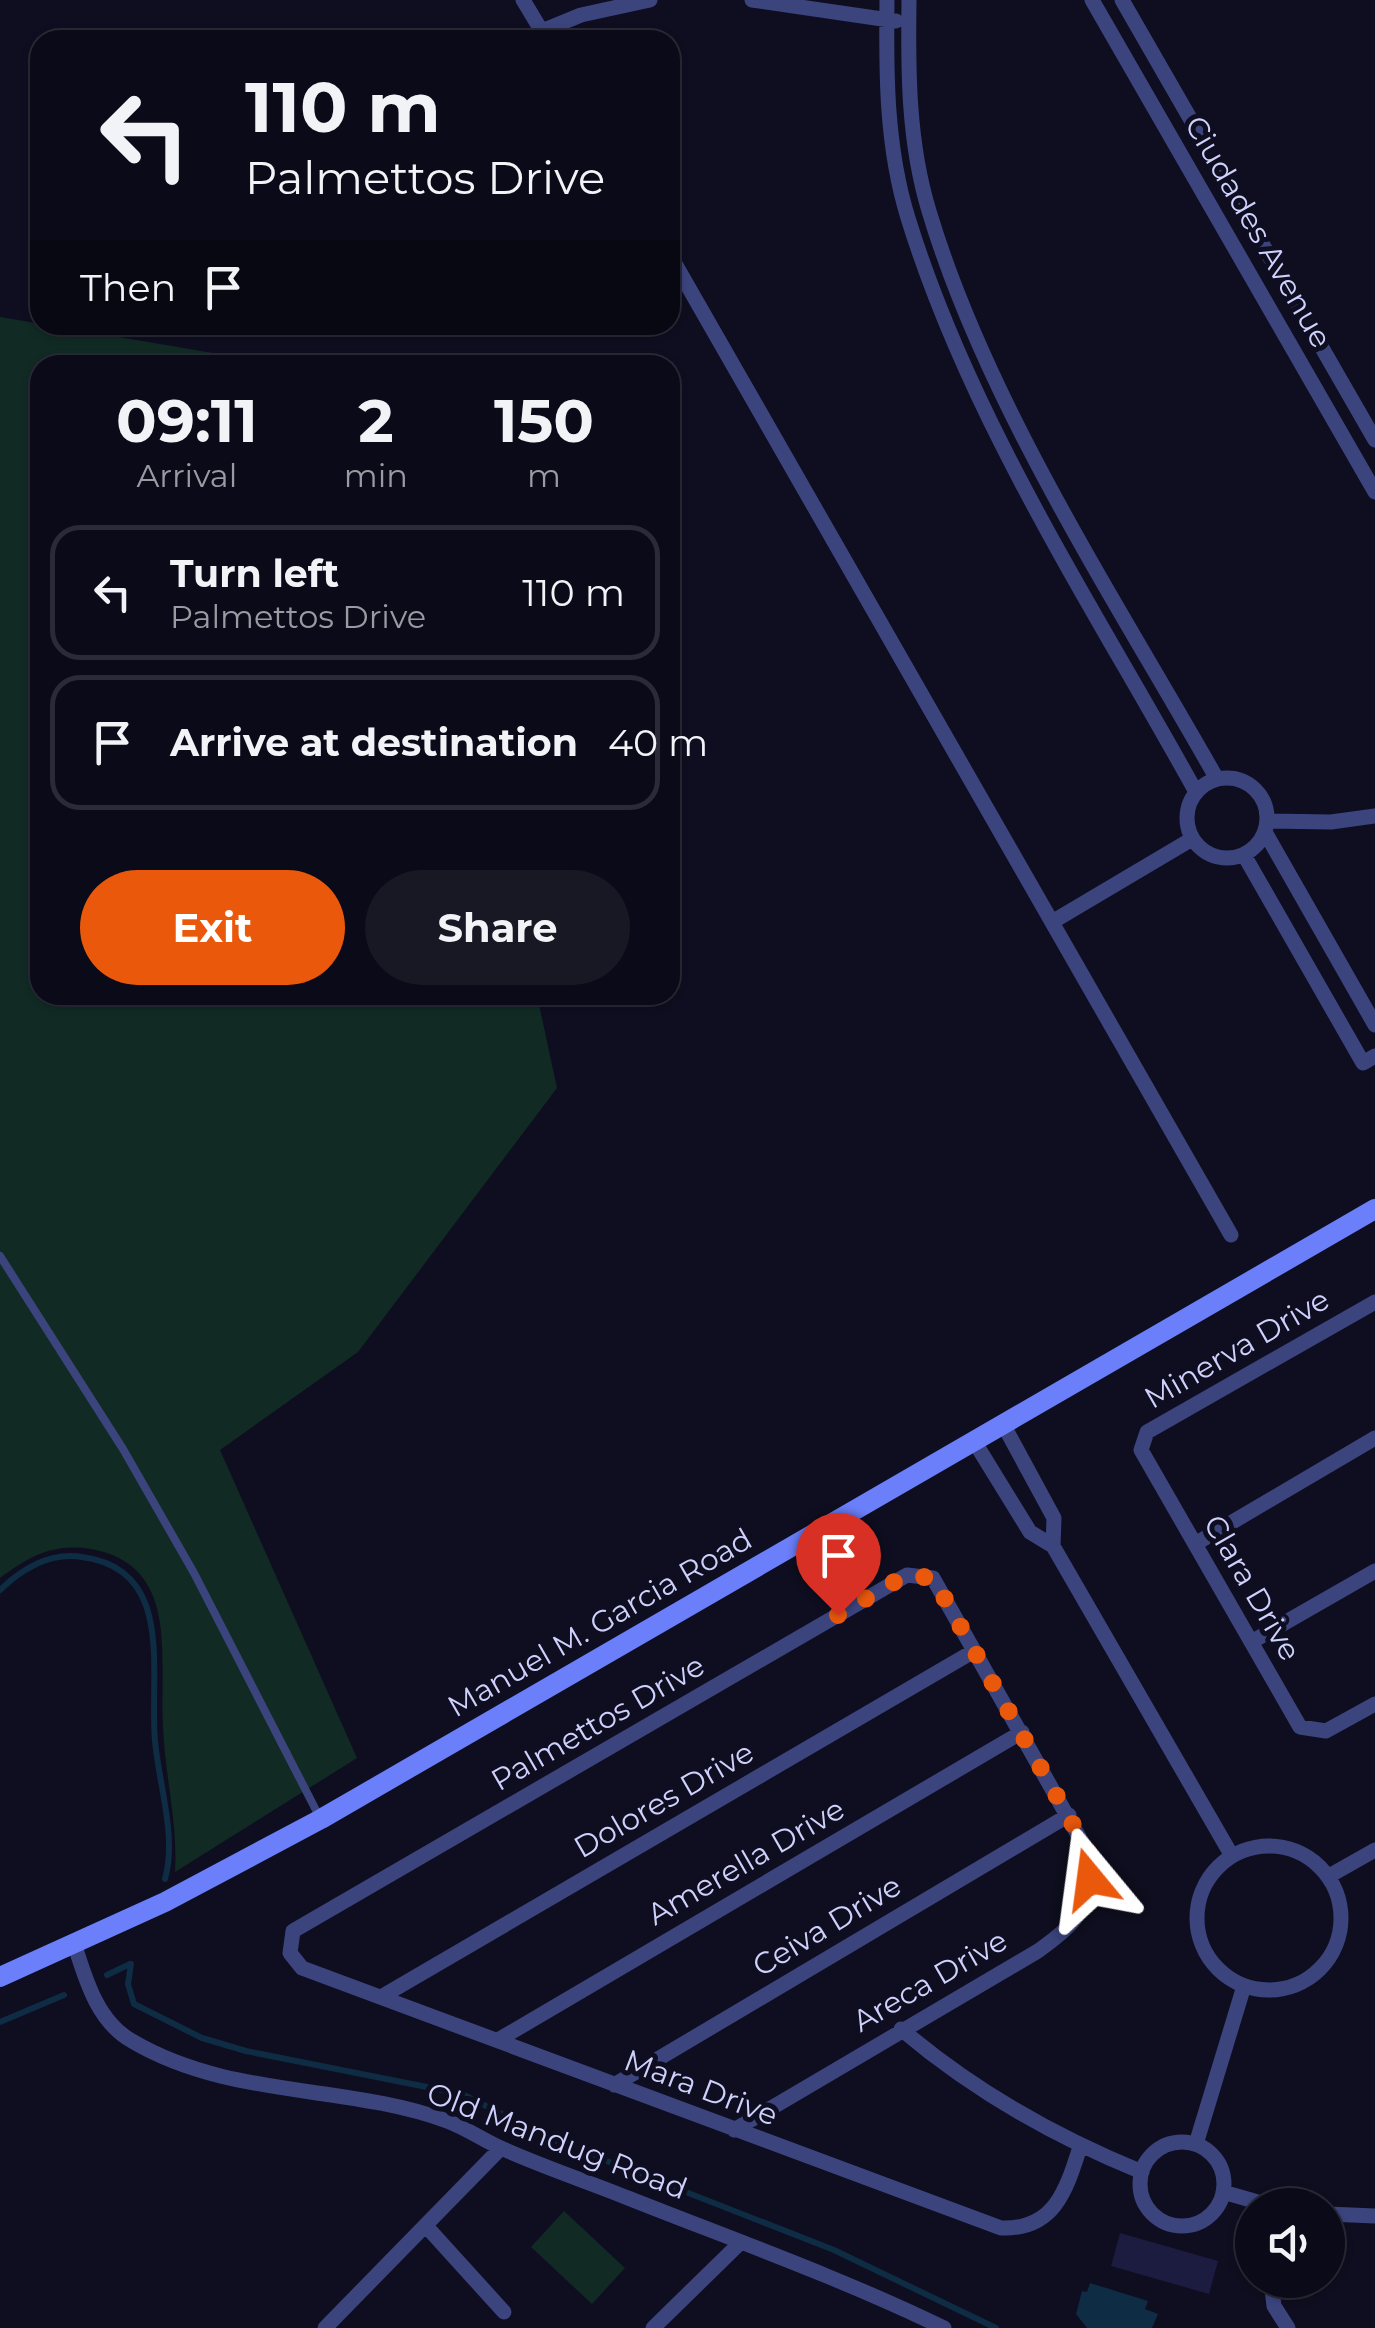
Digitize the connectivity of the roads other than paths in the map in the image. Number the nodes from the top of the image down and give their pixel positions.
1 (523, 0) edge
2 (650, 0) edge
3 (752, 0) edge
4 (887, 0) edge
5 (909, 0) edge
6 (1092, 0) edge
7 (1122, 0) edge
8 (886, 20) junction
9 (908, 23) junction
10 (541, 30) edge
11 (553, 30) edge
12 (680, 272) edge
13 (1014, 416) junction
14 (995, 427) junction
15 (1375, 440) edge
16 (1375, 492) edge
17 (1217, 779) junction
18 (1196, 792) junction
19 (1375, 816) edge
20 (1266, 827) junction
21 (1192, 838) junction
22 (1244, 856) junction
23 (1052, 922) junction
24 (1375, 1025) edge
25 (1375, 1056) edge
26 (1375, 1209) edge
27 (1231, 1236) dead end
28 (0, 1256) edge
29 (1375, 1302) edge
30 (1003, 1424) junction
31 (1375, 1438) edge
32 (974, 1441) junction
33 (1142, 1454) joint
34 (1195, 1544) junction
35 (1054, 1546) junction
36 (1375, 1570) edge
37 (933, 1578) joint
38 (1253, 1641) junction
39 (974, 1650) junction
40 (1375, 1704) edge
41 (1022, 1732) junction
42 (1069, 1815) junction
43 (321, 1819) junction
44 (1375, 1850) edge
45 (1232, 1856) junction
46 (1328, 1876) junction
47 (293, 1931) joint
48 (74, 1946) junction
49 (0, 1977) edge
50 (1244, 1986) junction
51 (381, 1996) junction
52 (901, 2028) junction
53 (498, 2040) junction
54 (614, 2085) junction
55 (734, 2130) junction
56 (1196, 2144) junction
57 (1080, 2147) junction
58 (501, 2148) junction
59 (1142, 2172) junction
60 (1224, 2192) junction
61 (1235, 2195) edge
62 (1345, 2215) edge
63 (1375, 2216) edge
64 (426, 2226) junction
65 (740, 2244) junction
66 (1273, 2298) edge
67 (504, 2312) dead end
68 (326, 2328) edge
69 (654, 2328) edge
70 (944, 2328) edge
71 (1288, 2328) edge

1 - 10 street
2 - 11 street
3 - 8 street
4 - 8 street
5 - 9 street
6 - 16 street, Ciudades Avenue
7 - 15 street, Ciudades Avenue
8 - 9 street
8 - 14 street
9 - 13 street
12 - 23 street
13 - 14 street
13 - 17 street
14 - 18 street
17 - 18 street
17 - 20 street
18 - 21 street
19 - 20 street
20 - 22 street
20 - 24 street
21 - 22 street
21 - 23 street
22 - 25 street
23 - 27 street
26 - 30 main road, Manuel M. Garcia Road
28 - 43 lane
29 - 33 street, Minerva Drive
30 - 32 main road, Manuel M. Garcia Road
30 - 35 street
31 - 34 street
32 - 35 street
32 - 43 main road, Manuel M. Garcia Road
33 - 34 street, Clara Drive
34 - 38 street, Clara Drive
35 - 45 street
36 - 38 street
37 - 39 street, Areca Drive
37 - 47 street, Palmettos Drive
38 - 40 street, Clara Drive
39 - 41 street, Areca Drive
39 - 51 street, Dolores Drive
41 - 42 street, Areca Drive
41 - 53 street, Amerella Drive
42 - 52 street, Areca Drive
42 - 54 street, Ceiva Drive
43 - 48 main road, Manuel M. Garcia Road
44 - 46 street
45 - 46 street
45 - 50 street
46 - 50 street
47 - 51 street, Mara Drive
48 - 49 main road, Manuel M. Garcia Road
48 - 58 street, Old Mandug Road
50 - 56 street
51 - 53 street, Mara Drive
52 - 55 street, Areca Drive
52 - 57 street
53 - 54 street, Mara Drive
54 - 55 street, Mara Drive
55 - 57 street, Mara Drive
56 - 59 street
56 - 60 street
57 - 59 street
58 - 64 street
58 - 65 street, Old Mandug Road
59 - 60 street
60 - 61 street
62 - 63 street
64 - 67 street
64 - 68 street
65 - 69 street
65 - 70 street, Old Mandug Road
66 - 71 street

